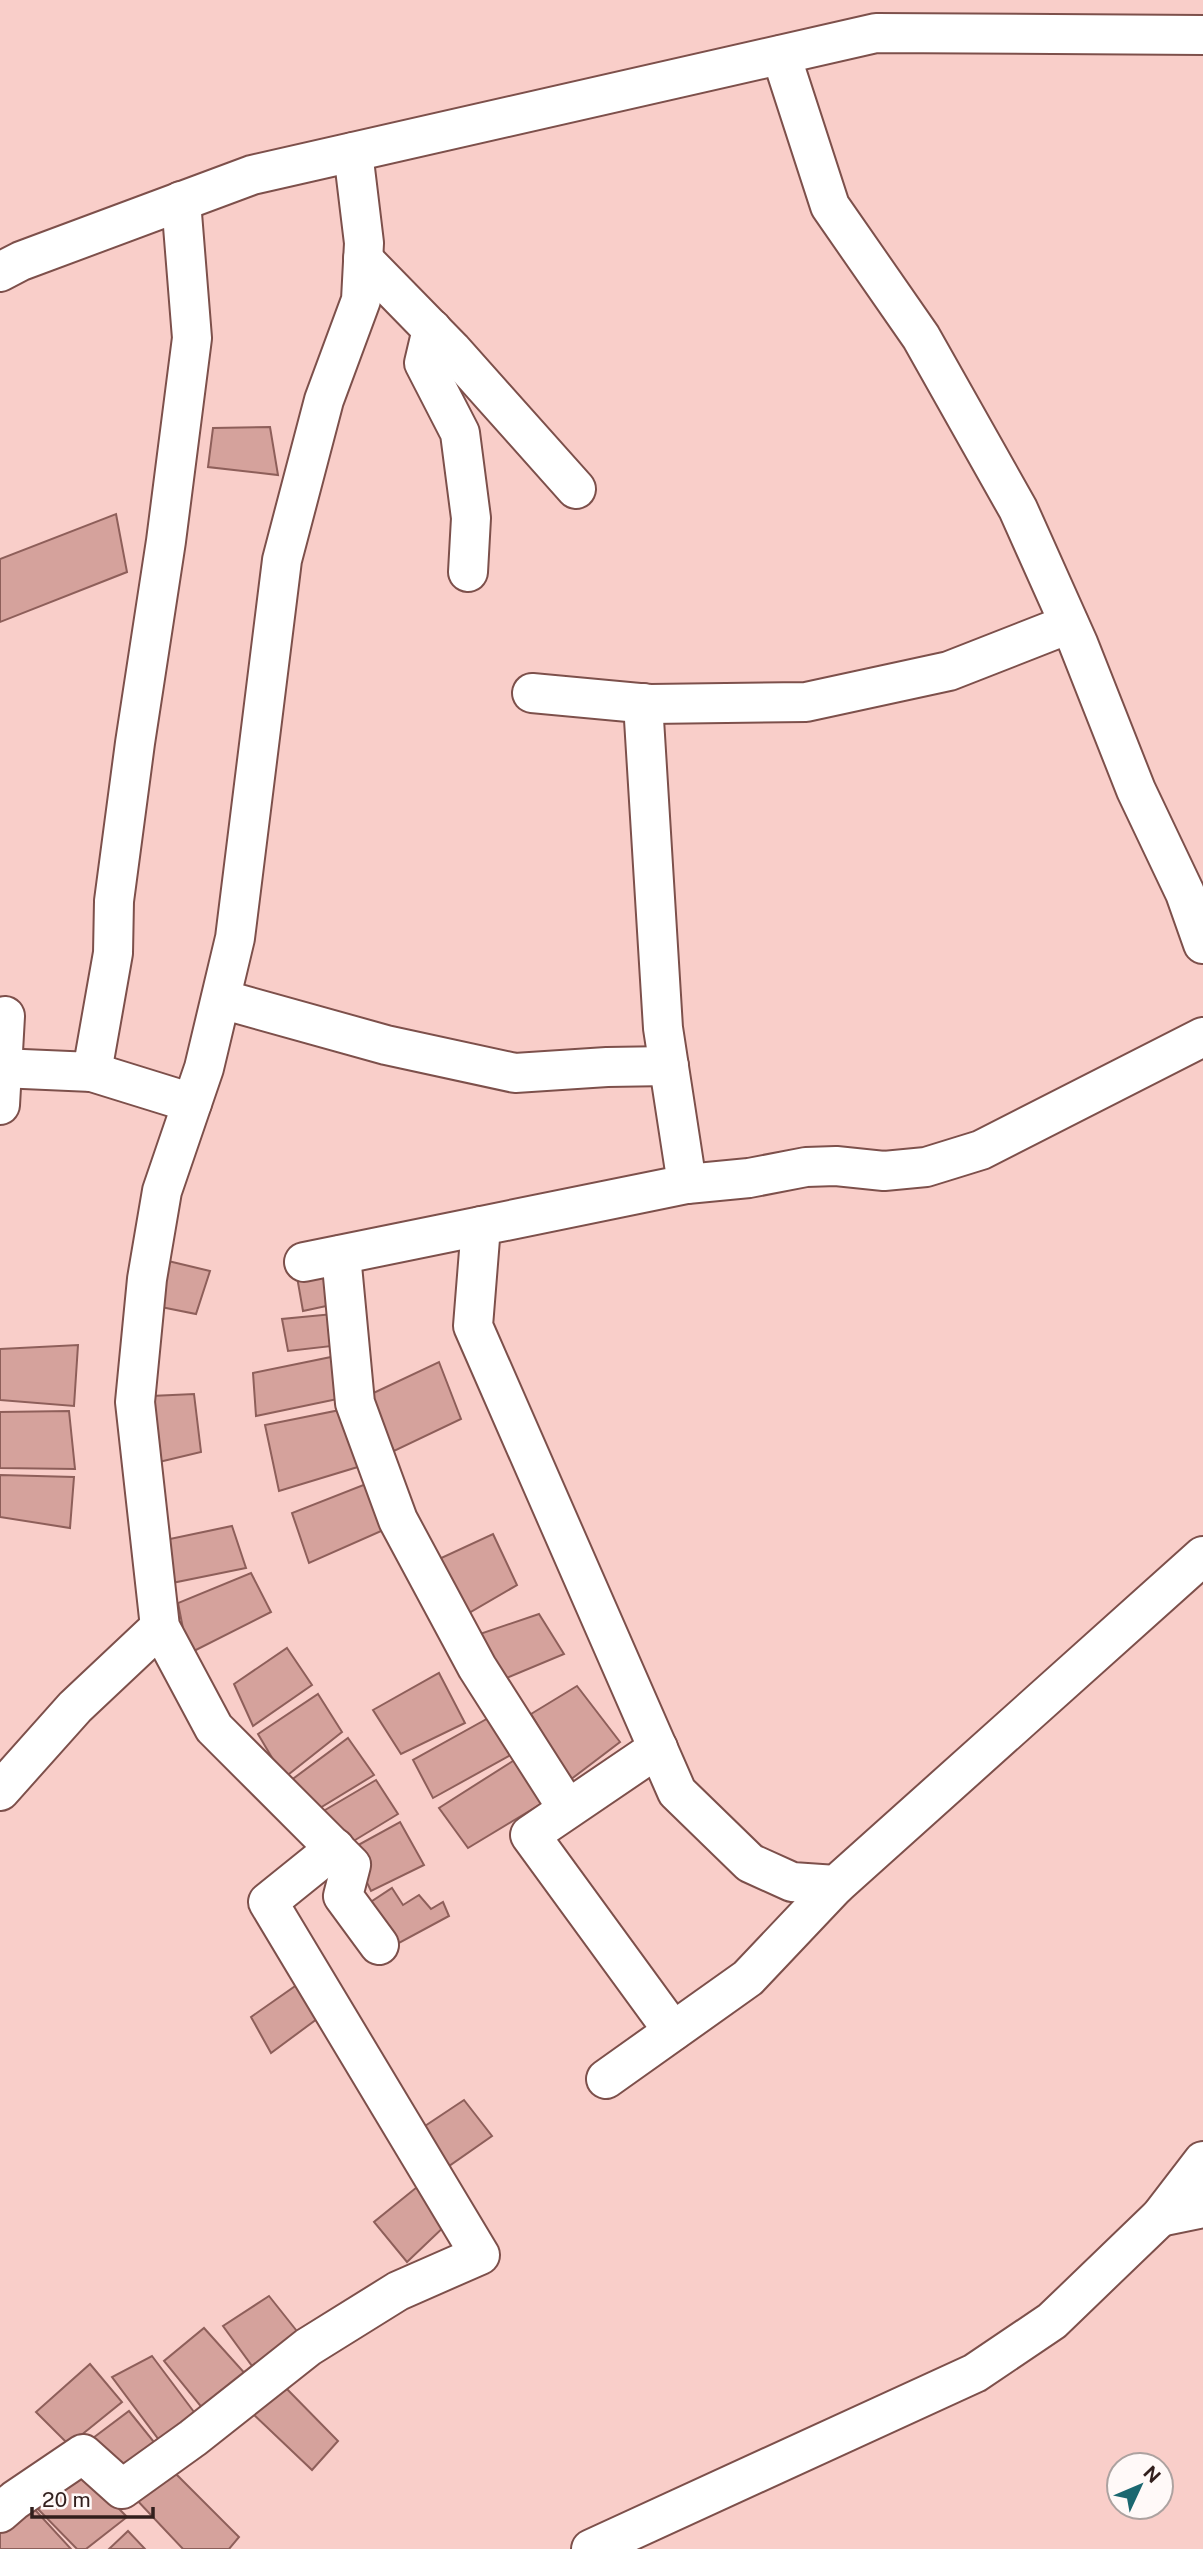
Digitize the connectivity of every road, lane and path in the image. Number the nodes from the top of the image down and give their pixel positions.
1 (1203, 34) edge
2 (781, 55) junction
3 (353, 152) junction
4 (181, 201) junction
5 (363, 259) junction
6 (0, 272) edge
7 (432, 329) junction
8 (576, 489) dead end
9 (468, 572) dead end
10 (1069, 624) junction
11 (532, 693) dead end
12 (643, 703) junction
13 (1203, 944) edge
14 (220, 999) junction
15 (5, 1016) dead end
16 (1203, 1037) edge
17 (669, 1066) junction
18 (1, 1068) edge
19 (92, 1072) junction
20 (192, 1103) junction
21 (0, 1105) edge
22 (687, 1184) junction
23 (481, 1226) junction
24 (1203, 1556) edge
25 (160, 1627) junction
26 (657, 1748) junction
27 (0, 1791) edge
28 (567, 1808) junction
29 (335, 1848) junction
30 (836, 1885) junction
31 (379, 1945) dead end
32 (673, 2031) junction
33 (606, 2080) dead end
34 (1203, 2161) edge
35 (1203, 2208) edge
36 (1160, 2217) junction
37 (0, 2513) edge
38 (591, 2549) edge

1 - 2 main road
2 - 3 main road
2 - 10 main road
3 - 4 main road
3 - 5 main road
4 - 6 main road
4 - 19 main road
5 - 7 main road
5 - 14 main road
7 - 8 main road
7 - 9 main road
10 - 12 main road
10 - 13 main road
11 - 12 main road
12 - 17 main road
14 - 17 main road
14 - 20 main road
15 - 18 main road
16 - 22 main road
17 - 22 main road
18 - 19 main road
18 - 21 main road
19 - 20 main road
20 - 25 main road
22 - 23 main road
23 - 26 main road
23 - 28 main road
24 - 30 main road
25 - 27 main road
25 - 29 main road
26 - 28 main road
26 - 30 main road
28 - 32 main road
29 - 31 main road
29 - 37 main road
30 - 32 main road
32 - 33 main road
34 - 36 main road
35 - 36 main road
36 - 38 main road

